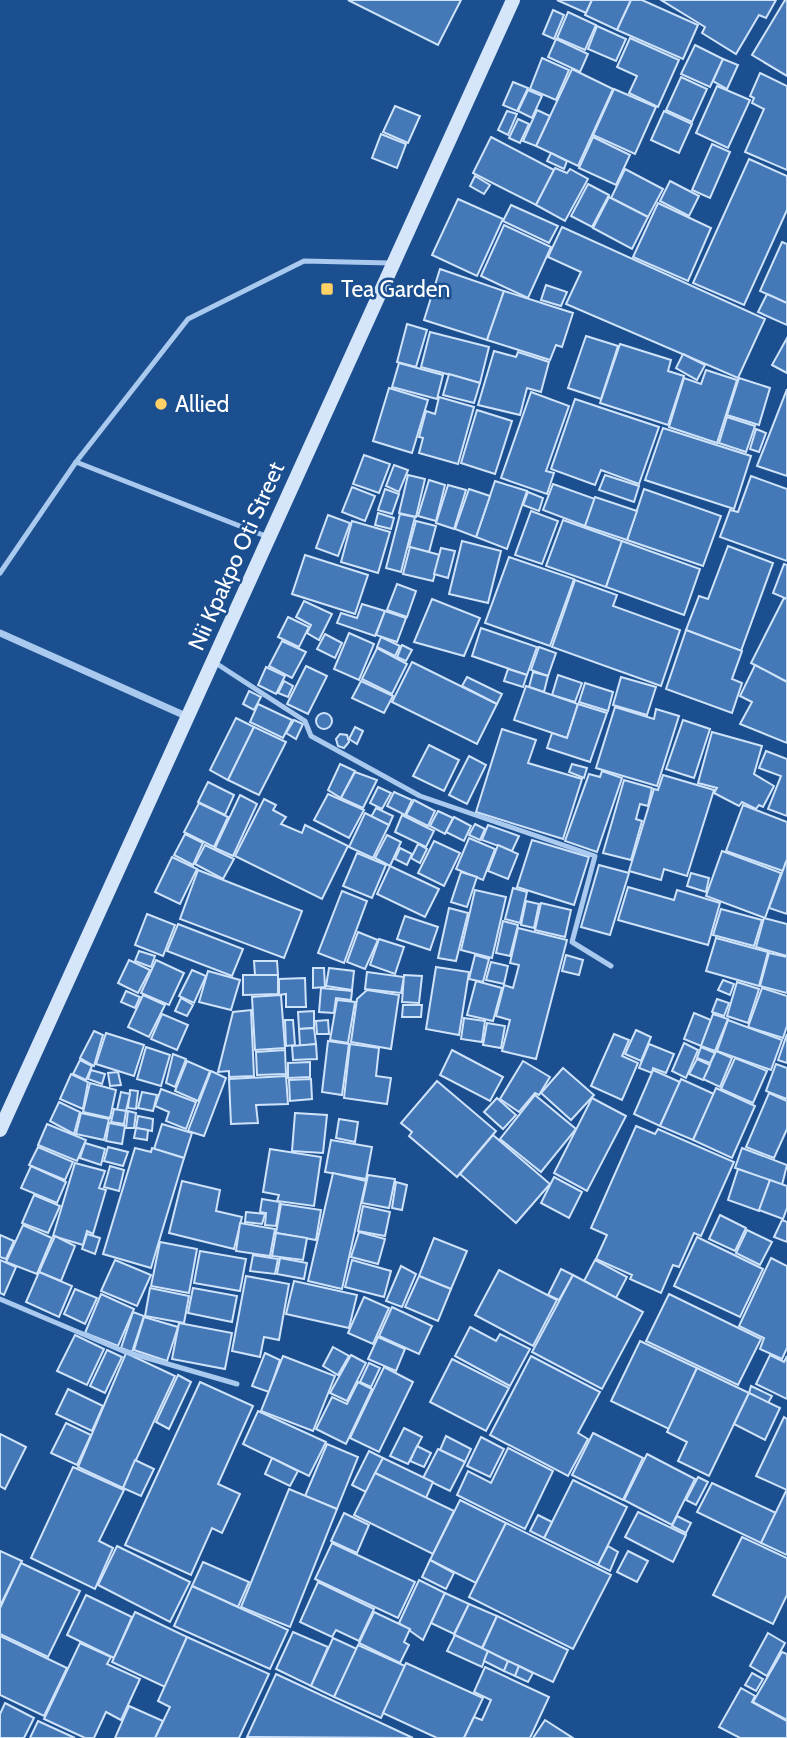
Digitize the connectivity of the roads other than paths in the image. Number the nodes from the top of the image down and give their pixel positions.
1 (513, 0) edge
2 (392, 263) junction
3 (76, 462) junction
4 (268, 537) junction
5 (0, 573) edge
6 (0, 633) edge
7 (214, 662) junction
8 (189, 718) junction
9 (611, 966) dead end
10 (0, 1130) edge
11 (0, 1299) edge
12 (237, 1384) dead end

1 - 2 street, Nii Kpakpo Oti Street
2 - 3 lane
2 - 4 street, Nii Kpakpo Oti Street
3 - 4 lane
3 - 5 lane
4 - 7 street, Nii Kpakpo Oti Street
6 - 8 street
7 - 8 street, Nii Kpakpo Oti Street
7 - 9 lane
8 - 10 street, Nii Kpakpo Oti Street
11 - 12 lane

